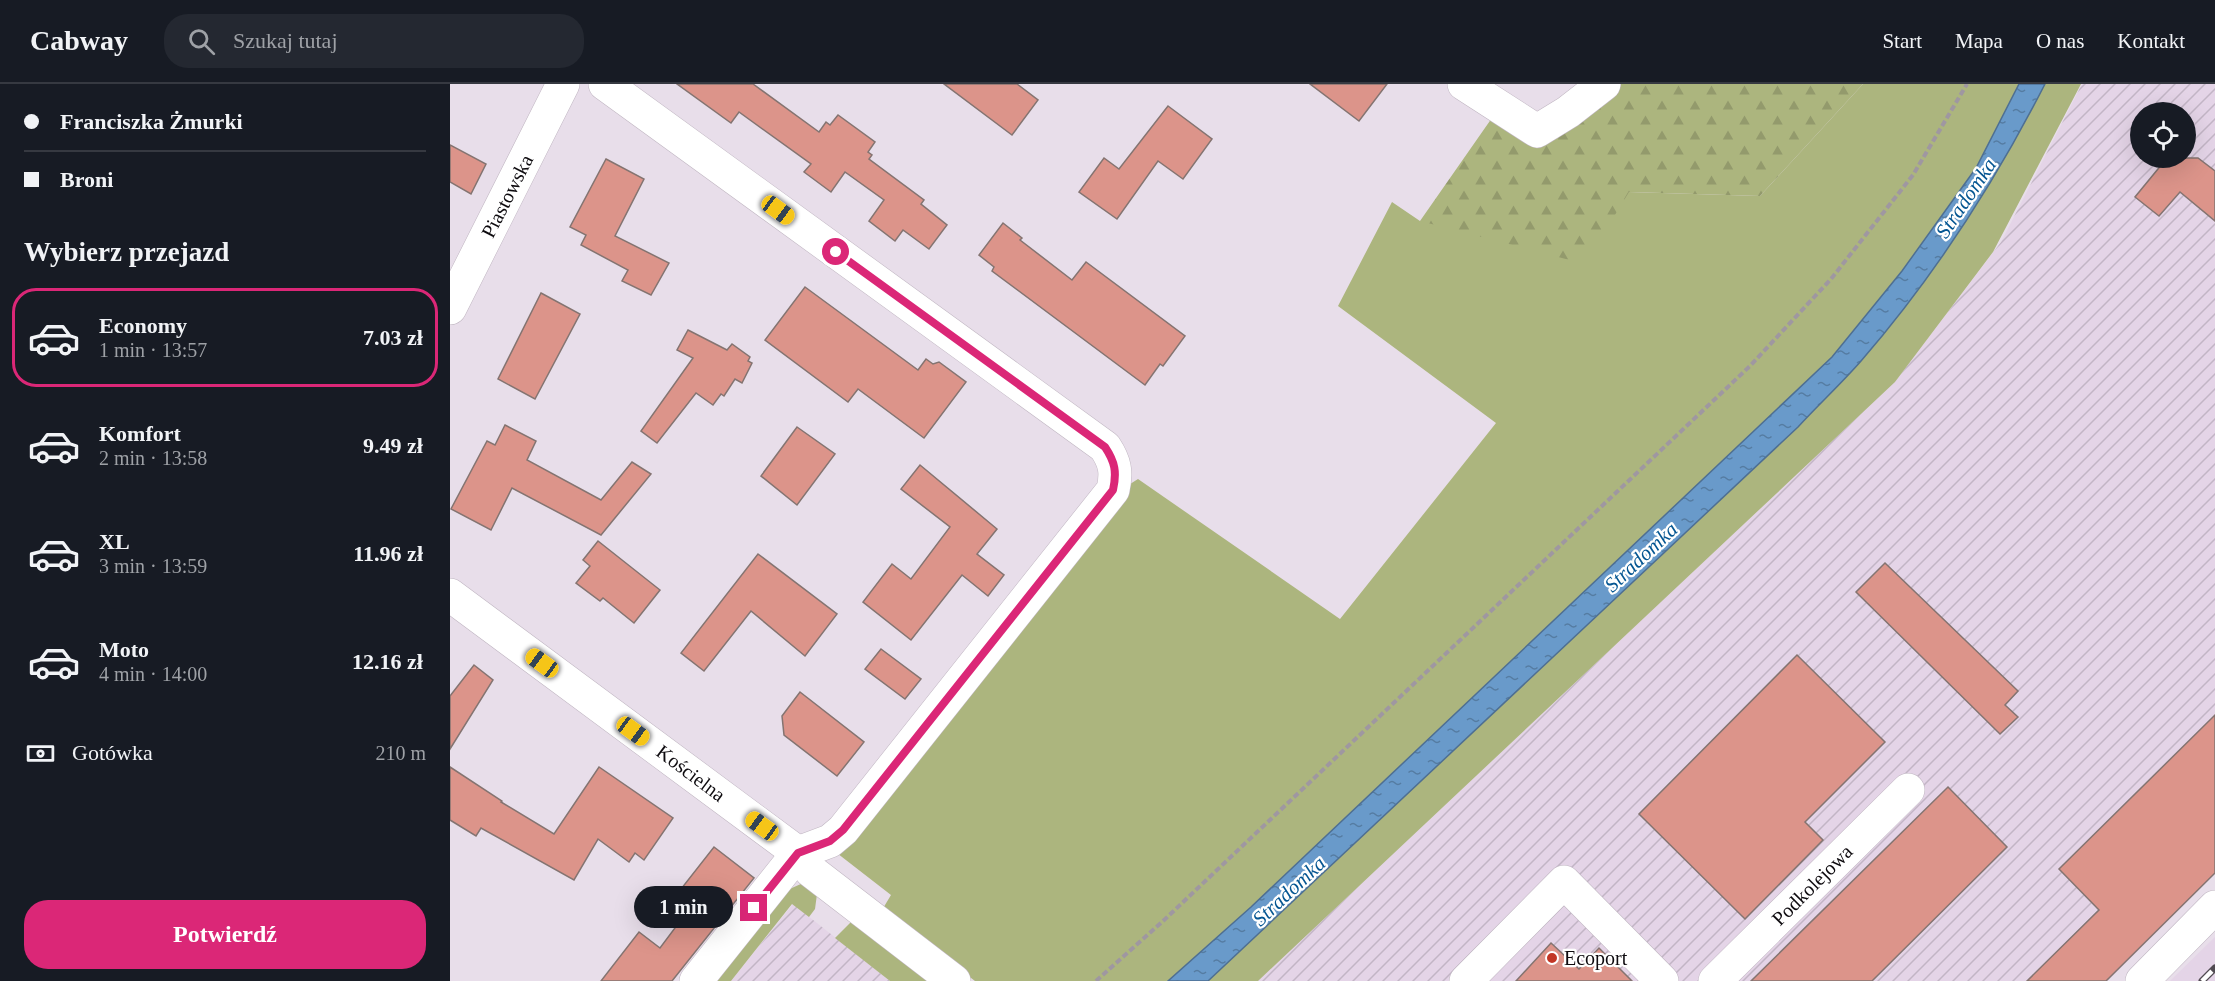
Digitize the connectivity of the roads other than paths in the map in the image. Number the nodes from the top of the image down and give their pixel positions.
1 (563, 84) edge
2 (605, 84) edge
3 (1464, 84) edge
4 (1604, 84) edge
5 (450, 308) edge
6 (450, 595) edge
7 (1908, 790) dead end
8 (798, 853) junction
9 (2215, 907) edge
10 (696, 981) edge
11 (954, 981) edge
12 (1466, 981) edge
13 (1662, 981) edge
14 (1715, 981) edge
15 (2142, 981) edge

1 - 5 street, Piastowska
2 - 8 street
3 - 4 street
6 - 8 street, Kościelna
7 - 14 street, Podkolejowa
8 - 10 street
8 - 11 street, Kościelna
9 - 15 street
12 - 13 street

